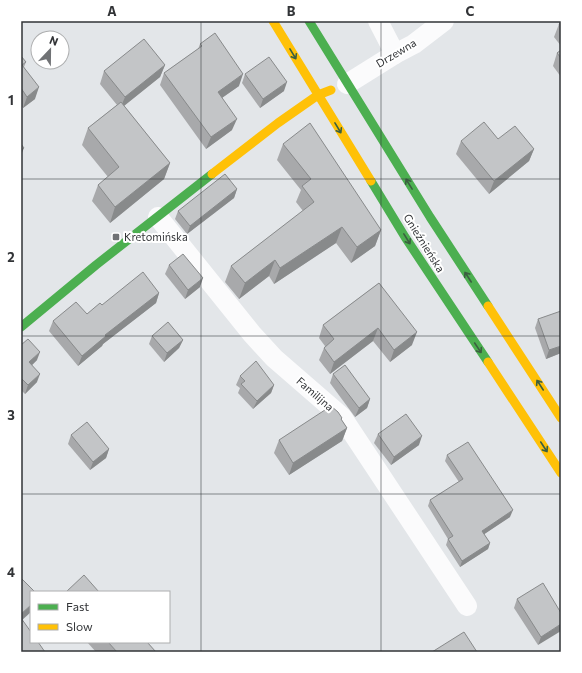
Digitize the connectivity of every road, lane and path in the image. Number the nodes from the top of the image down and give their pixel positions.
1 (273, 21) edge
2 (309, 21) edge
3 (378, 21) edge
4 (444, 21) edge
5 (395, 54) junction
6 (347, 84) junction
7 (318, 95) junction
8 (158, 217) junction
9 (21, 327) edge
10 (561, 418) edge
11 (561, 473) edge
12 (467, 606) dead end

1 -> 7 main road, Gnieźnieńska
2 - 6 main road, Gnieźnieńska
3 - 5 street
4 - 5 street, Drzewna
5 - 6 street, Drzewna
6 - 7 main road
10 -> 6 main road, Gnieźnieńska
7 - 8 main road
7 -> 11 main road, Gnieźnieńska
8 - 9 main road
8 - 12 street, Familijna

